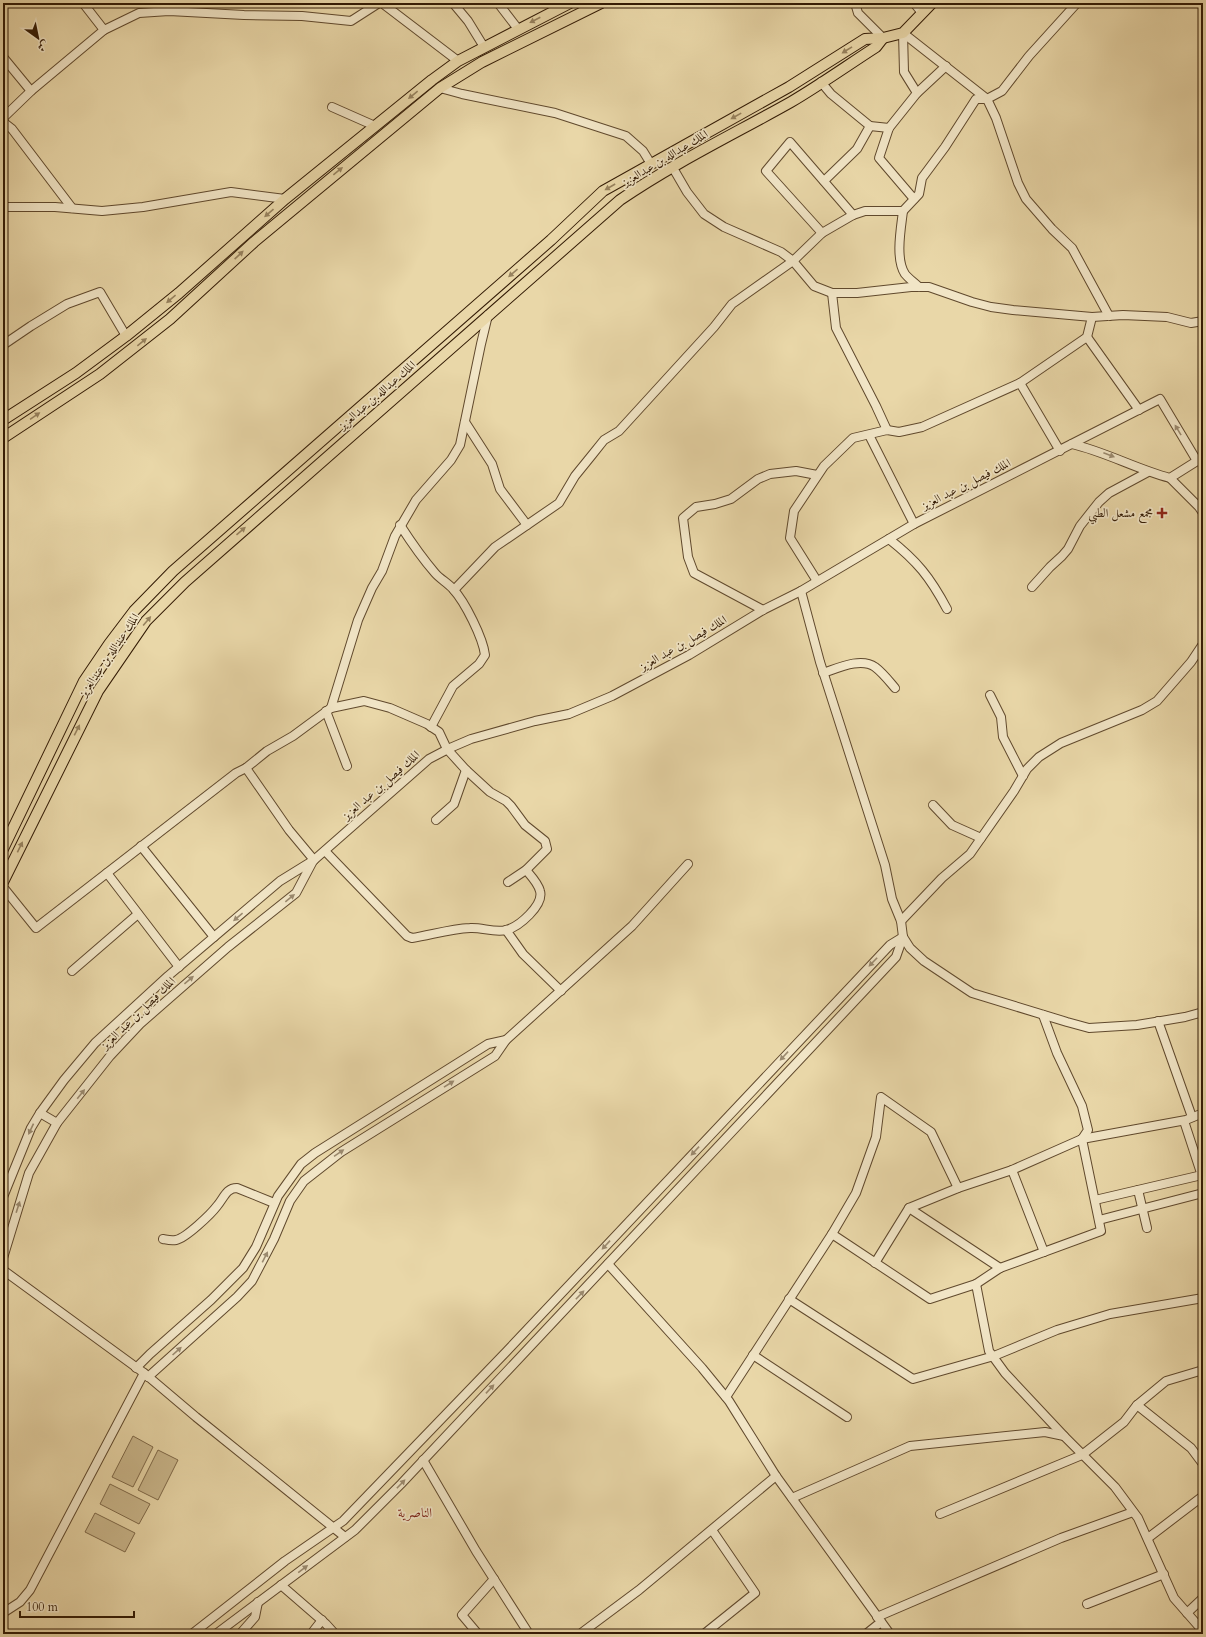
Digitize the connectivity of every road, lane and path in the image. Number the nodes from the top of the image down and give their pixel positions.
1 (84, 3) edge
2 (380, 3) edge
3 (452, 3) edge
4 (498, 3) edge
5 (570, 3) edge
6 (601, 3) edge
7 (856, 3) edge
8 (914, 3) edge
9 (932, 3) edge
10 (1076, 3) edge
11 (922, 13) junction
12 (518, 29) junction
13 (104, 30) junction
14 (903, 33) junction
15 (883, 38) junction
16 (484, 47) junction
17 (3, 57) edge
18 (458, 61) junction
19 (946, 66) junction
20 (432, 80) junction
21 (821, 82) junction
22 (440, 88) junction
23 (31, 91) junction
24 (917, 93) junction
25 (987, 99) junction
26 (332, 107) dead end
27 (3, 118) edge
28 (3, 122) edge
29 (375, 126) junction
30 (870, 126) junction
31 (889, 128) junction
32 (651, 164) junction
33 (673, 168) junction
34 (824, 181) junction
35 (285, 199) junction
36 (914, 199) junction
37 (3, 206) edge
38 (72, 208) junction
39 (903, 212) junction
40 (853, 215) junction
41 (822, 233) junction
42 (793, 261) junction
43 (919, 287) junction
44 (832, 293) junction
45 (488, 315) junction
46 (1109, 316) junction
47 (1092, 317) junction
48 (1203, 322) edge
49 (126, 336) junction
50 (1087, 337) junction
51 (3, 345) edge
52 (1020, 383) junction
53 (1139, 410) junction
54 (3, 420) edge
55 (465, 422) junction
56 (887, 430) junction
57 (869, 435) junction
58 (3, 438) edge
59 (1072, 444) junction
60 (1060, 450) junction
61 (1201, 460) edge
62 (1148, 472) junction
63 (817, 475) junction
64 (1170, 478) junction
65 (1203, 513) edge
66 (914, 524) junction
67 (400, 525) junction
68 (527, 525) junction
69 (889, 539) junction
70 (817, 581) junction
71 (1032, 587) dead end
72 (454, 590) junction
73 (801, 591) junction
74 (947, 609) dead end
75 (763, 610) junction
76 (1203, 644) edge
77 (823, 673) junction
78 (895, 688) dead end
79 (990, 695) dead end
80 (328, 709) junction
81 (431, 727) junction
82 (447, 749) junction
83 (348, 766) dead end
84 (246, 768) junction
85 (466, 770) junction
86 (1023, 776) junction
87 (934, 805) dead end
88 (436, 820) dead end
89 (981, 838) junction
90 (141, 846) junction
91 (3, 849) edge
92 (325, 850) junction
93 (314, 860) junction
94 (688, 864) dead end
95 (526, 870) junction
96 (107, 873) junction
97 (3, 882) edge
98 (508, 882) dead end
99 (3, 887) edge
100 (138, 914) junction
101 (901, 921) junction
102 (506, 930) junction
103 (214, 937) junction
104 (903, 937) junction
105 (179, 967) junction
106 (72, 971) dead end
107 (561, 991) junction
108 (1203, 1012) edge
109 (1043, 1015) junction
110 (1158, 1021) junction
111 (506, 1040) junction
112 (40, 1113) junction
113 (1203, 1113) edge
114 (1192, 1118) junction
115 (1184, 1120) junction
116 (57, 1123) junction
117 (1082, 1139) junction
118 (1012, 1170) junction
119 (1202, 1177) edge
120 (958, 1188) junction
121 (1138, 1190) junction
122 (1203, 1194) edge
123 (3, 1197) edge
124 (1095, 1200) junction
125 (274, 1203) junction
126 (909, 1208) junction
127 (1143, 1209) junction
128 (1099, 1220) junction
129 (1147, 1228) dead end
130 (832, 1234) junction
131 (163, 1240) dead end
132 (1044, 1252) junction
133 (3, 1258) edge
134 (875, 1263) junction
135 (608, 1264) junction
136 (1000, 1268) junction
137 (3, 1270) edge
138 (976, 1284) junction
139 (1203, 1298) edge
140 (789, 1300) junction
141 (753, 1355) junction
142 (994, 1356) junction
143 (136, 1368) junction
144 (1203, 1370) edge
145 (146, 1375) junction
146 (726, 1397) junction
147 (1137, 1405) junction
148 (847, 1416) dead end
149 (1064, 1436) junction
150 (1082, 1455) junction
151 (423, 1460) junction
152 (1203, 1464) edge
153 (776, 1476) junction
154 (1203, 1496) edge
155 (792, 1498) junction
156 (1133, 1512) junction
157 (940, 1514) dead end
158 (333, 1527) junction
159 (712, 1530) junction
160 (345, 1537) junction
161 (1148, 1538) junction
162 (1164, 1574) junction
163 (494, 1579) junction
164 (281, 1585) junction
165 (1203, 1598) edge
166 (258, 1602) junction
167 (1087, 1604) dead end
168 (3, 1612) edge
169 (1187, 1613) junction
170 (879, 1619) junction
171 (322, 1620) junction
172 (1200, 1632) edge
173 (192, 1634) edge
174 (216, 1634) edge
175 (240, 1634) edge
176 (312, 1634) edge
177 (335, 1634) edge
178 (478, 1634) edge
179 (529, 1634) edge
180 (580, 1634) edge
181 (704, 1634) edge
182 (866, 1634) edge
183 (890, 1634) edge

1 - 13 street
2 - 13 street
2 - 18 street
3 - 16 street
4 - 12 street
5 -> 12 main road
6 - 22 main road
7 - 15 street
8 - 11 street
9 - 11 main road
10 - 25 street
11 - 14 main road
12 - 16 main road
13 - 23 street
14 - 15 main road, الملك عبدالله بن عبدالعزيز
14 - 19 street
14 - 24 street
15 - 21 main road, الملك عبدالله بن عبدالعزيز
15 -> 32 main road, الملك عبدالله بن عبدالعزيز
16 - 18 main road
17 - 23 street
18 - 20 main road
19 - 24 street
19 - 25 street
20 - 22 main road
20 -> 29 main road
21 - 30 street
21 - 33 main road, الملك عبدالله بن عبدالعزيز
22 - 32 street
58 -> 22 main road
23 - 27 street
24 - 31 street
25 - 36 street
25 - 46 street
26 - 29 street
28 - 38 street
29 - 35 main road
30 - 31 street
30 - 34 street
31 - 36 street
32 -> 91 main road, الملك عبدالله بن عبدالعزيز
33 - 42 street
33 - 45 main road, الملك عبدالله بن عبدالعزيز
34 - 40 street
34 - 41 street
35 - 38 street
35 -> 49 main road
36 - 39 street
37 - 38 street
39 - 40 street
39 - 43 street
40 - 41 street
41 - 42 street
42 - 44 street
42 - 68 street
43 - 44 street
43 - 47 street
44 - 56 street
45 - 55 street
97 -> 45 main road, الملك عبدالله بن عبدالعزيز
46 - 47 street
46 - 48 street
47 - 50 street
49 - 51 street
49 - 54 main road
50 - 52 street
50 - 53 street
52 - 56 street
52 - 60 street
53 - 59 street, الملك فيصل بن عبد العزيز
61 -> 53 street, الملك فيصل بن عبد العزيز
55 - 67 street
55 - 68 street
56 - 57 street
57 - 63 street
57 - 66 street
59 - 60 street, الملك فيصل بن عبد العزيز
59 -> 62 street
60 - 66 street, الملك فيصل بن عبد العزيز
61 - 64 street, الملك فيصل بن عبد العزيز
62 - 64 street
62 - 71 street
63 - 70 street
63 - 75 street
64 - 65 street
66 - 69 street, الملك فيصل بن عبد العزيز
67 - 72 street
67 - 80 street
68 - 72 street
69 - 70 street, الملك فيصل بن عبد العزيز
69 - 74 street
70 - 73 street, الملك فيصل بن عبد العزيز
72 - 81 street
73 - 75 street, الملك فيصل بن عبد العزيز
73 - 77 street
75 - 82 street, الملك فيصل بن عبد العزيز
76 - 86 street
77 - 78 street
77 - 101 street
79 - 86 street
80 - 81 street
80 - 83 street
80 - 84 street
81 - 82 street
82 - 85 street
82 - 92 street, الملك فيصل بن عبد العزيز
84 - 90 street
84 - 93 street
85 - 88 street
85 - 95 street
86 - 89 street
87 - 89 street
89 - 101 street
90 - 96 street
90 - 103 street
92 - 93 street, الملك فيصل بن عبد العزيز
92 - 102 street
93 -> 103 street, الملك فيصل بن عبد العزيز
116 -> 93 street, الملك فيصل بن عبد العزيز
94 - 107 street
95 - 98 street
95 - 102 street
96 - 99 street
96 - 100 street
100 - 105 street
100 - 106 street
101 - 104 street
102 - 107 street
103 - 105 street, الملك فيصل بن عبد العزيز
104 - 109 street
104 - 135 street
104 -> 158 street
105 - 112 street, الملك فيصل بن عبد العزيز
107 - 111 street
108 - 110 street
109 - 110 street
109 - 117 street
110 - 114 street
111 - 125 street
145 -> 111 street
112 - 116 street
112 -> 123 street, الملك فيصل بن عبد العزيز
113 - 114 street
114 - 115 street
115 - 117 street
115 - 119 street
133 -> 116 street, الملك فيصل بن عبد العزيز
117 - 118 street
117 - 124 street
118 - 120 street
118 - 132 street
119 - 121 street
120 - 126 street
120 - 130 street
121 - 124 street
121 - 127 street
122 - 127 street
124 - 128 street
125 - 131 street
125 - 143 street
126 - 134 street
126 - 136 street
127 - 128 street
127 - 129 street
128 - 132 street
130 - 134 street
130 - 140 street
132 - 136 street
134 - 138 street
135 - 146 street
151 -> 135 street
136 - 138 street
137 - 143 street
138 - 142 street
139 - 142 street
140 - 141 street
140 - 142 street
141 - 146 street
141 - 148 street
142 - 149 street
143 - 145 street
144 - 147 street
145 - 158 street
145 - 168 street
146 - 153 street
147 - 150 street
147 - 152 street
149 - 150 street
149 - 155 street
150 - 156 street
150 - 157 street
160 -> 151 street
151 - 163 street
153 - 155 street
153 - 159 street
154 - 161 street
155 - 170 street
156 - 161 street
156 - 170 street
158 - 160 street
158 - 173 street
159 - 180 street
159 - 181 street
164 -> 160 street
161 - 162 street
162 - 167 street
162 - 169 street
163 - 178 street
163 - 179 street
164 - 166 street
164 - 171 street
165 - 169 street
166 - 174 street
166 - 175 street
169 - 172 street
170 - 182 street
170 - 183 street
171 - 176 street
171 - 177 street

